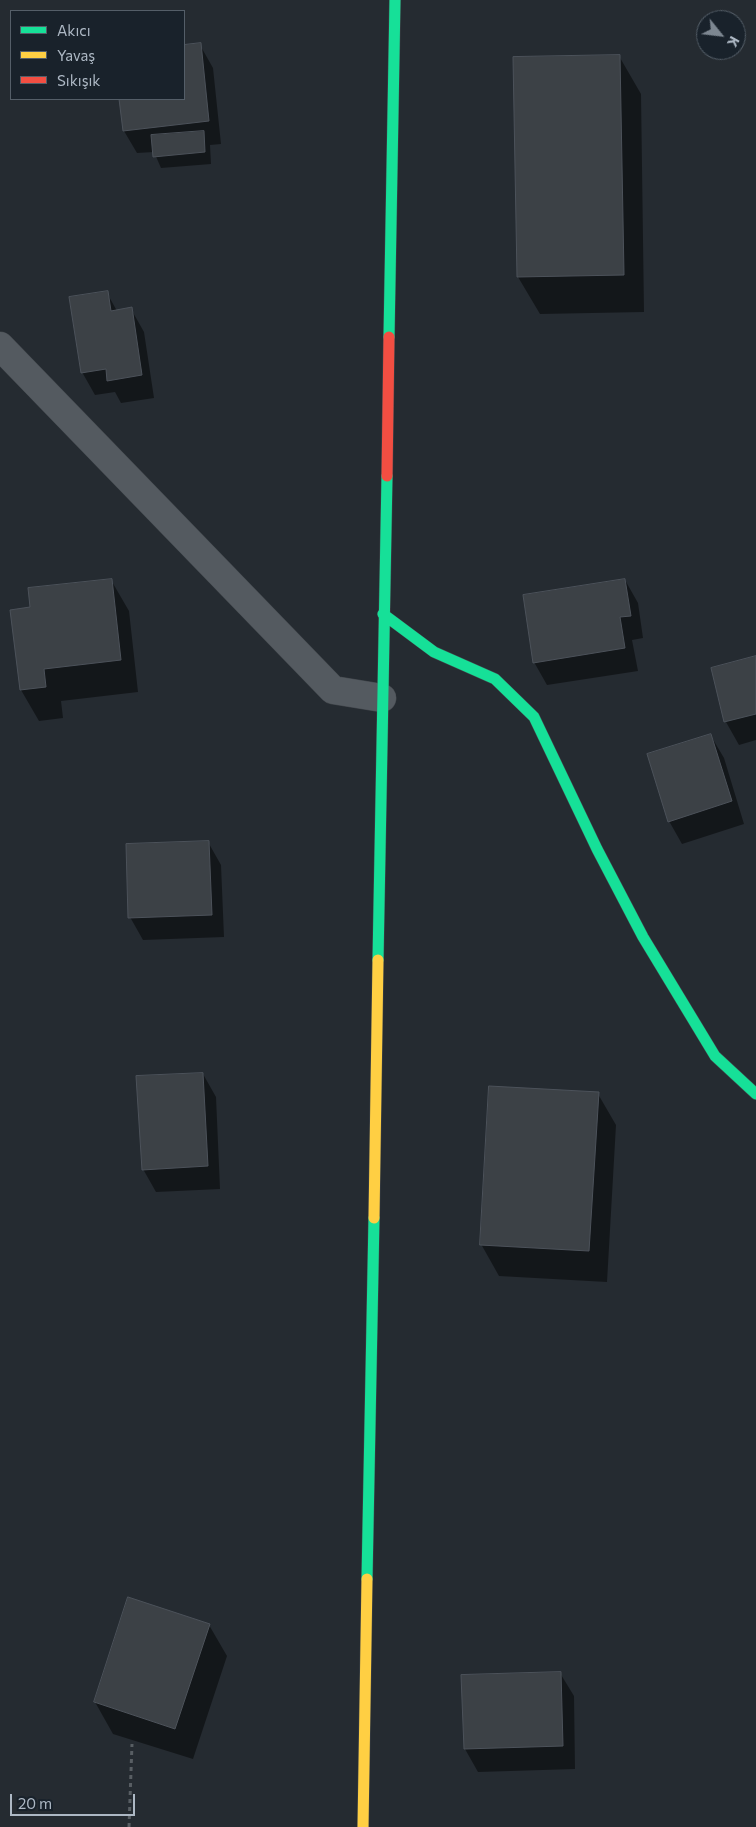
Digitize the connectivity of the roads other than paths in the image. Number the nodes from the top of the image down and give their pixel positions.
1 (395, 0) edge
2 (0, 346) edge
3 (383, 614) junction
4 (382, 698) junction
5 (756, 1094) edge
6 (364, 1827) edge

1 - 3 street
2 - 4 street
3 - 4 street
3 - 5 street
4 - 6 street

